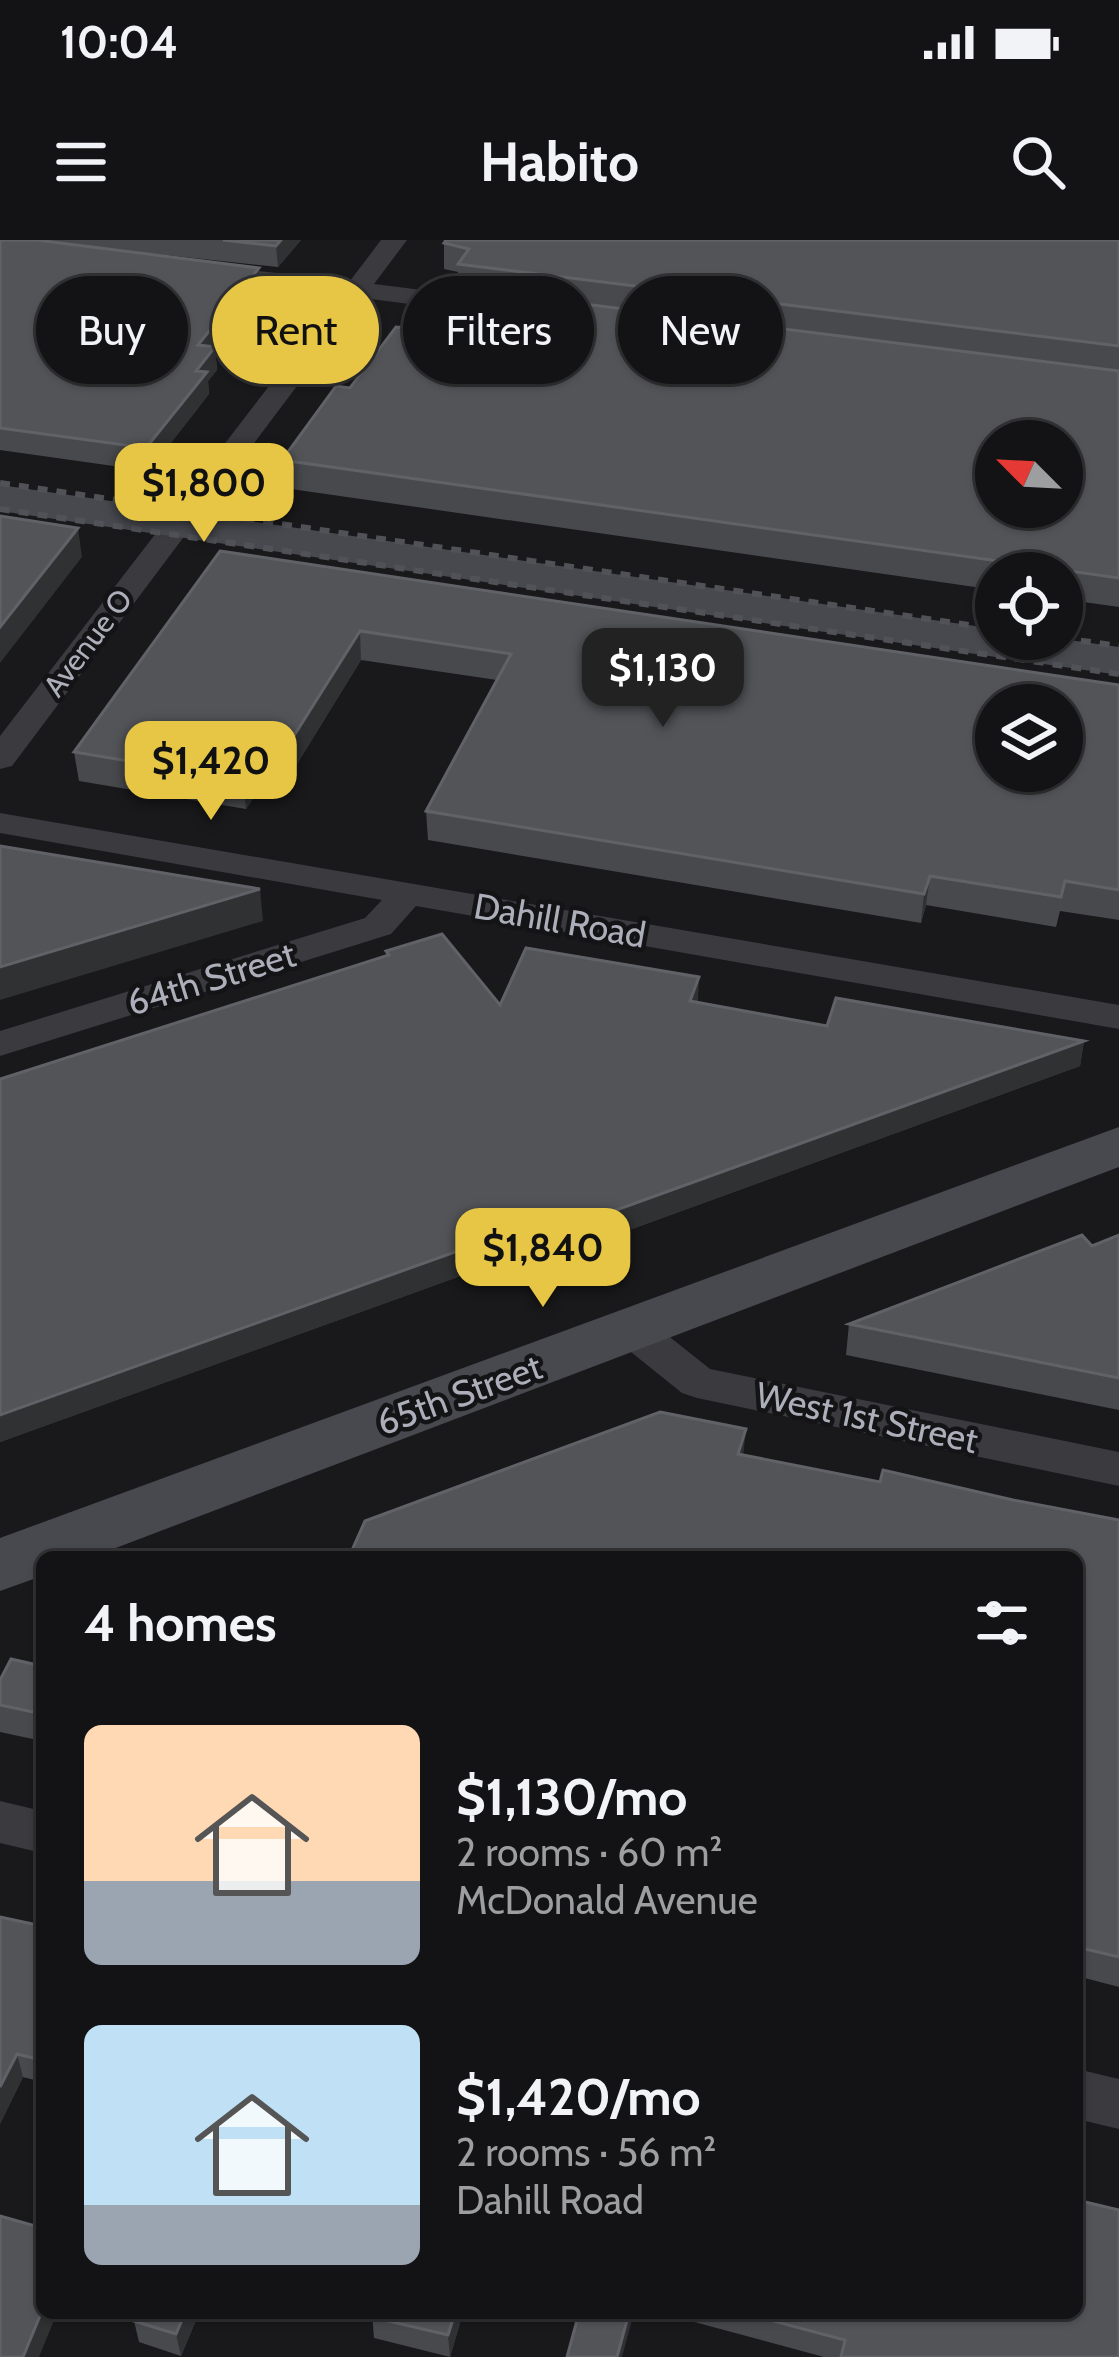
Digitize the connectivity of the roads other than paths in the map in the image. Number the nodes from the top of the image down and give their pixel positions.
1 (394, 240) edge
2 (178, 266) edge
3 (255, 276) edge
4 (366, 276) edge
5 (284, 384) edge
6 (0, 498) edge
7 (178, 524) junction
8 (1119, 661) edge
9 (0, 759) edge
10 (0, 823) edge
11 (409, 893) junction
12 (1119, 1017) edge
13 (0, 1044) edge
14 (1119, 1146) edge
15 (631, 1329) junction
16 (1119, 1468) edge
17 (37, 1551) edge
18 (36, 1552) edge
19 (0, 1565) edge
20 (0, 1822) edge
21 (36, 1831) edge
22 (1083, 2095) edge
23 (1119, 2104) edge

1 - 4 street, Avenue O
2 - 3 street
5 - 7 street, Avenue O
6 - 7 main road
7 - 8 main road
7 - 9 street, Avenue O
10 - 11 street, Dahill Road
11 - 12 street, Dahill Road
11 - 13 street, 64th Street
14 - 15 main road, 65th Street
15 - 16 street, West 1st Street
15 - 17 main road, 65th Street
18 - 19 main road, 65th Street
20 - 21 street
22 - 23 street

